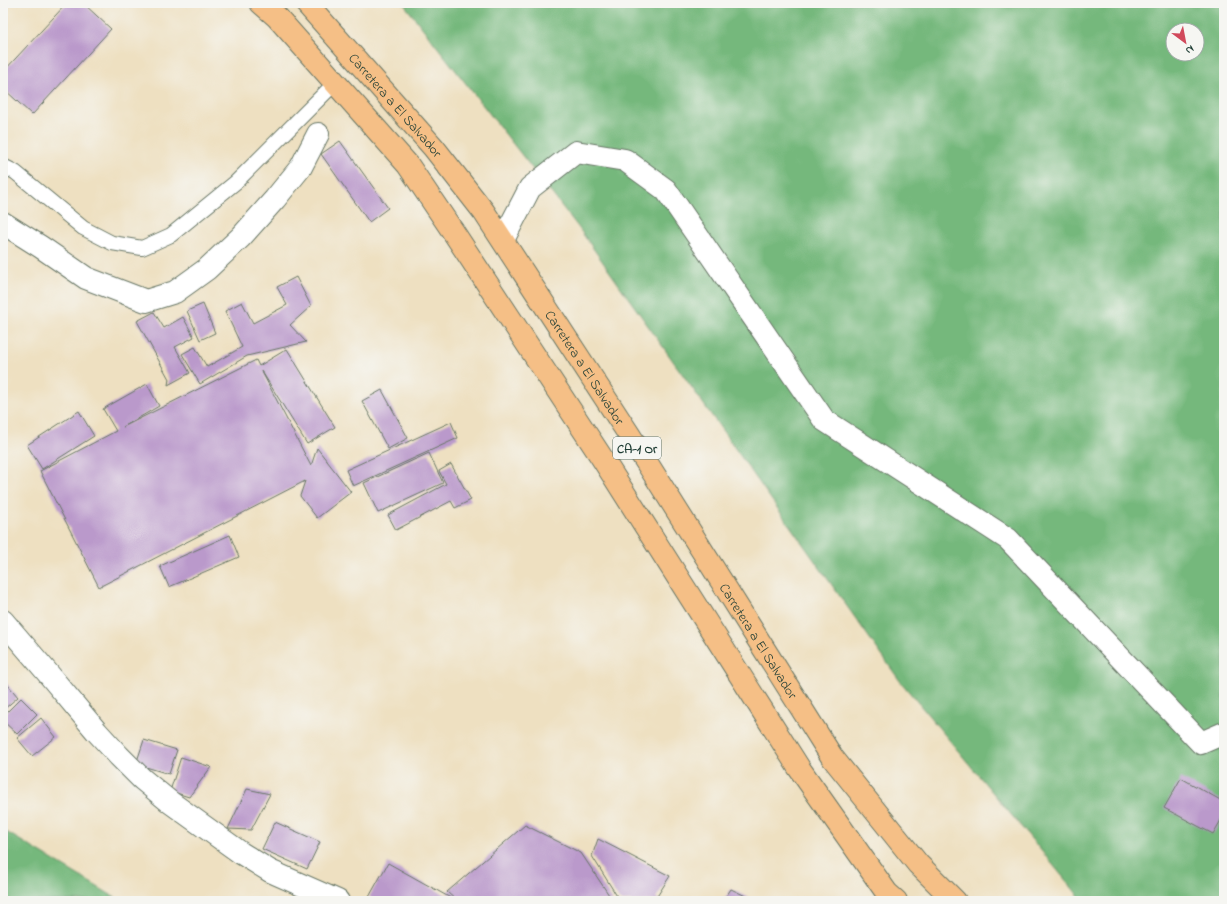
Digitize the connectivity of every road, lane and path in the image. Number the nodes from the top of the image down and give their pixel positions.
1 (261, 3) edge
2 (306, 3) edge
3 (335, 83) junction
4 (392, 99) junction
5 (368, 120) junction
6 (318, 134) dead end
7 (3, 166) edge
8 (3, 223) edge
9 (503, 240) junction
10 (3, 621) edge
11 (1224, 733) edge
12 (338, 901) edge
13 (896, 901) edge
14 (955, 901) edge

1 - 3 highway, CA-1 Or
2 - 4 highway, Carretera a El Salvador / CA-1 Or
3 - 5 highway, CA-1 Or
3 - 7 lane
4 - 5 highway
4 - 9 highway, Carretera a El Salvador / CA-1 Or
5 - 13 highway, CA-1 Or
6 - 8 street
9 - 11 street
9 - 14 highway, Carretera a El Salvador / CA-1 Or
10 - 12 street

